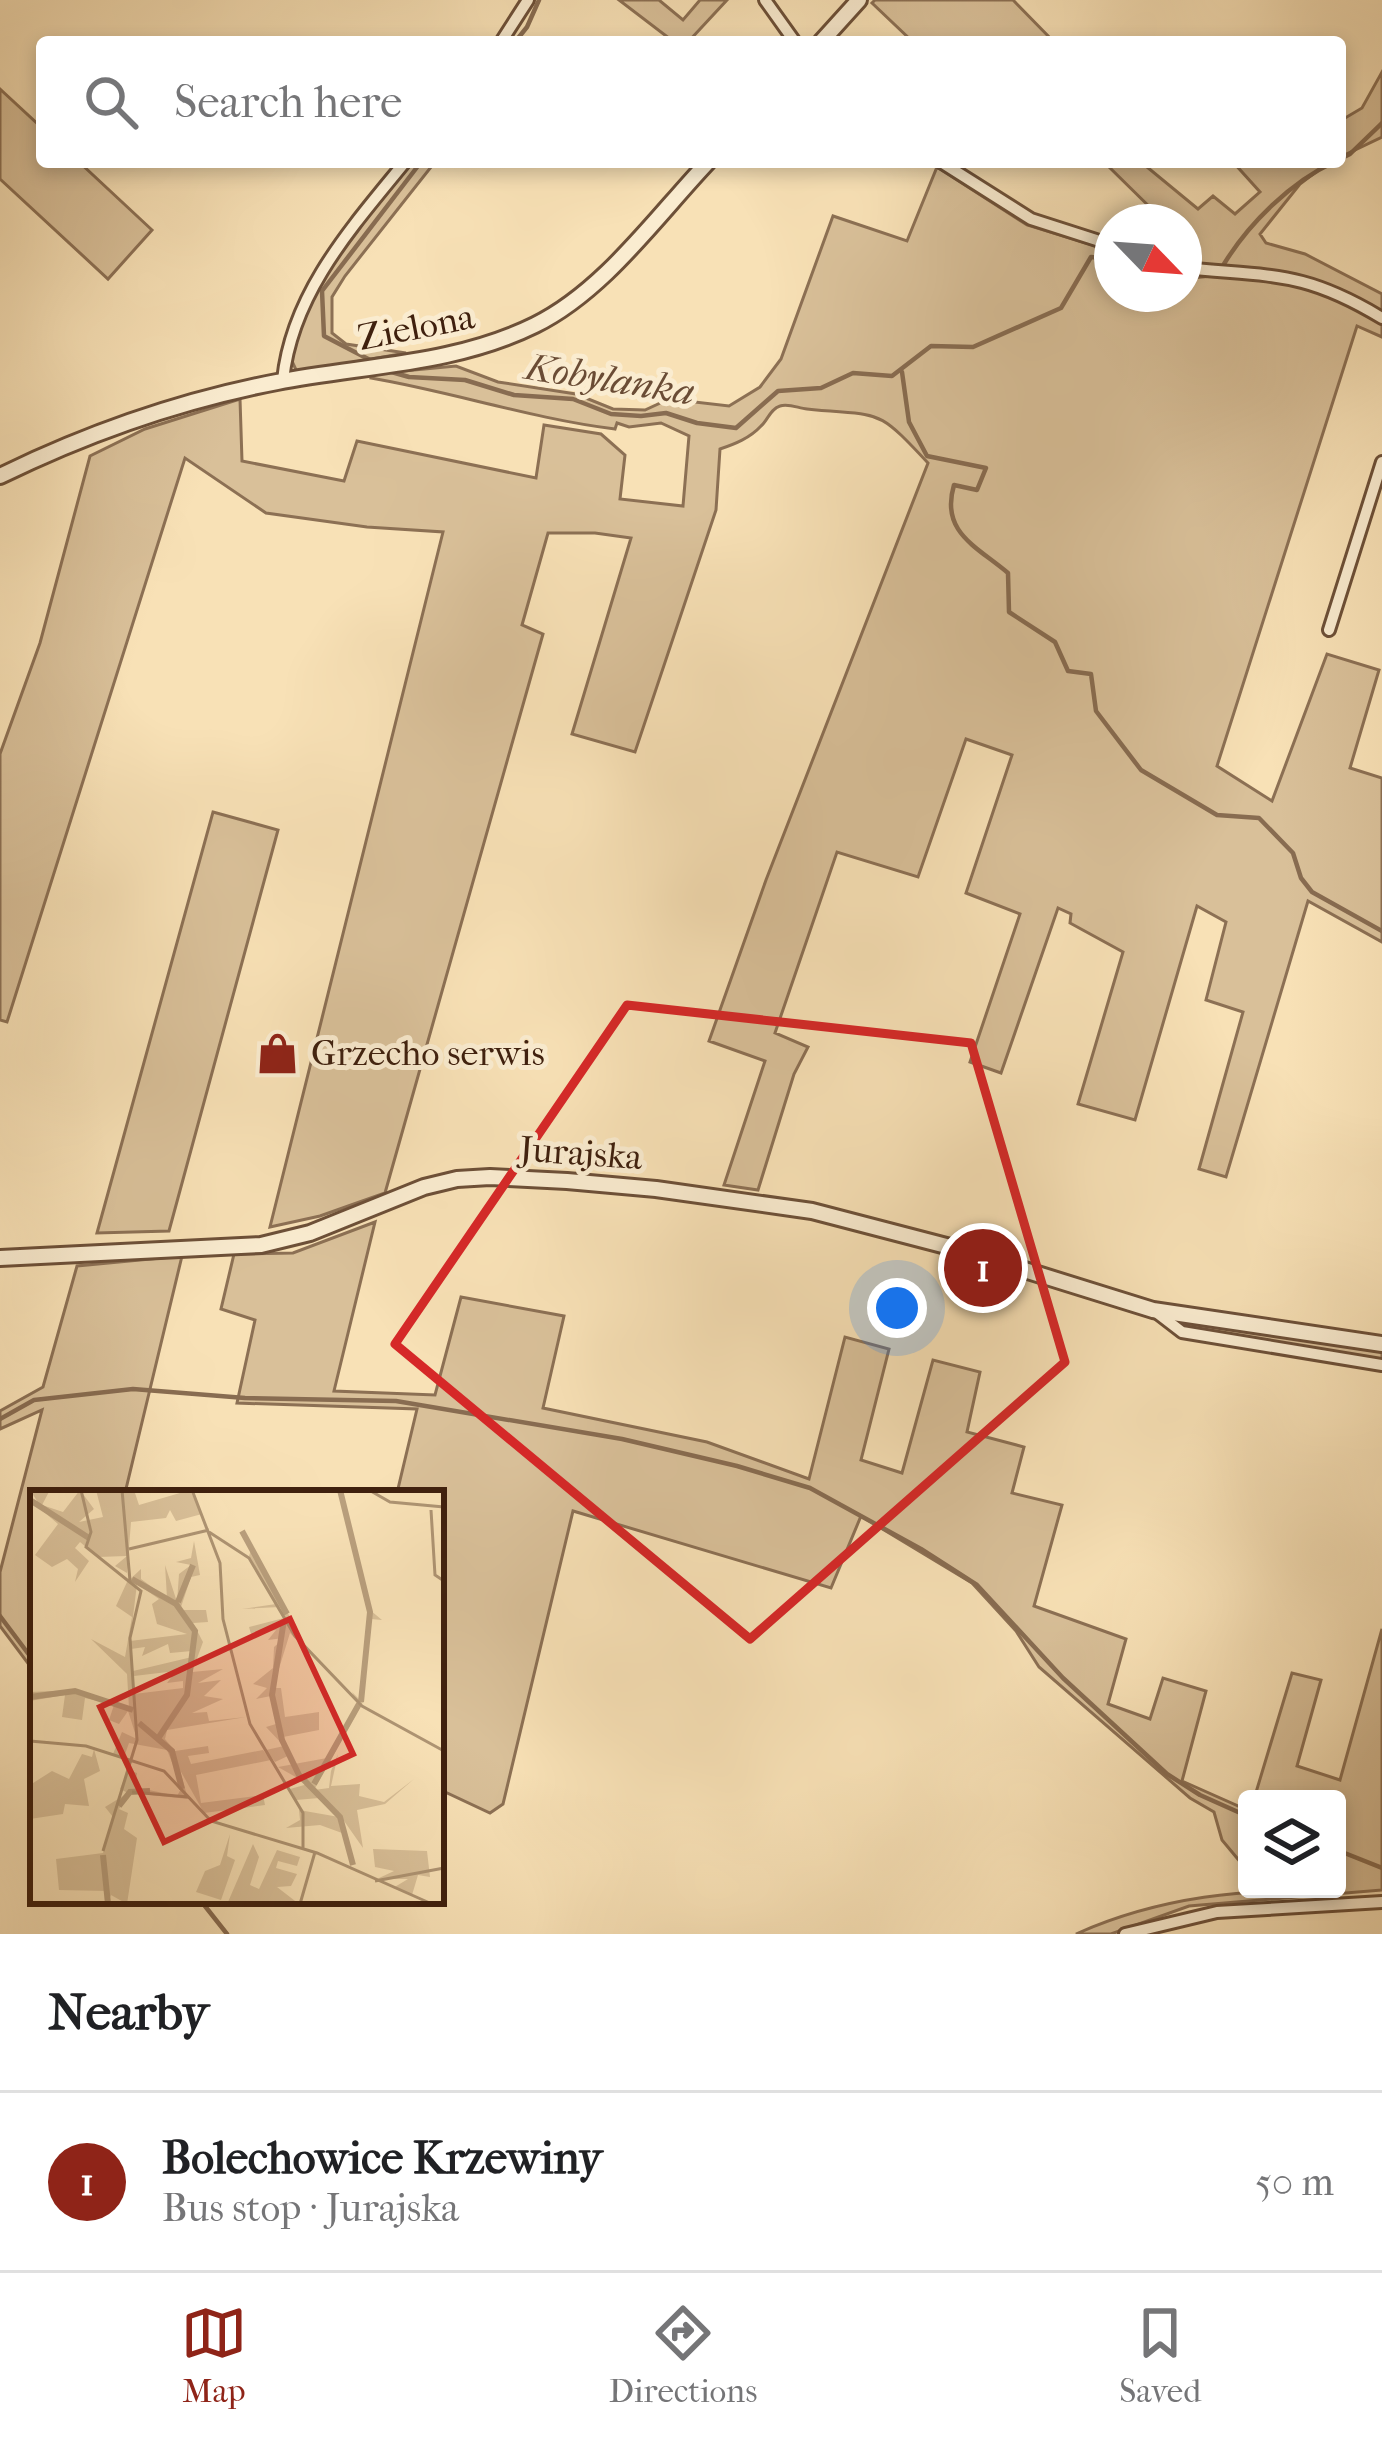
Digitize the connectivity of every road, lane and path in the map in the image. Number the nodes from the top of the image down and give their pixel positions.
1 (528, 0) edge
2 (765, 0) edge
3 (860, 0) edge
4 (505, 36) edge
5 (791, 36) edge
6 (827, 36) edge
7 (401, 168) edge
8 (702, 168) edge
9 (950, 168) edge
10 (1094, 239) edge
11 (1202, 269) edge
12 (1382, 318) edge
13 (283, 380) junction
14 (1382, 462) edge
15 (0, 476) edge
16 (1329, 630) dead end
17 (0, 1258) edge
18 (1154, 1310) junction
19 (1382, 1343) edge
20 (1382, 1365) edge
21 (1382, 1902) edge
22 (1125, 1934) edge

1 - 4 street
2 - 5 street
3 - 6 street
7 - 13 street, Zielona
8 - 13 street, Zielona
9 - 10 street
11 - 12 street
13 - 15 street, Zielona
14 - 16 street
17 - 18 street, Jurajska
18 - 19 street, Jurajska
18 - 20 street, Jurajska
21 - 22 street

